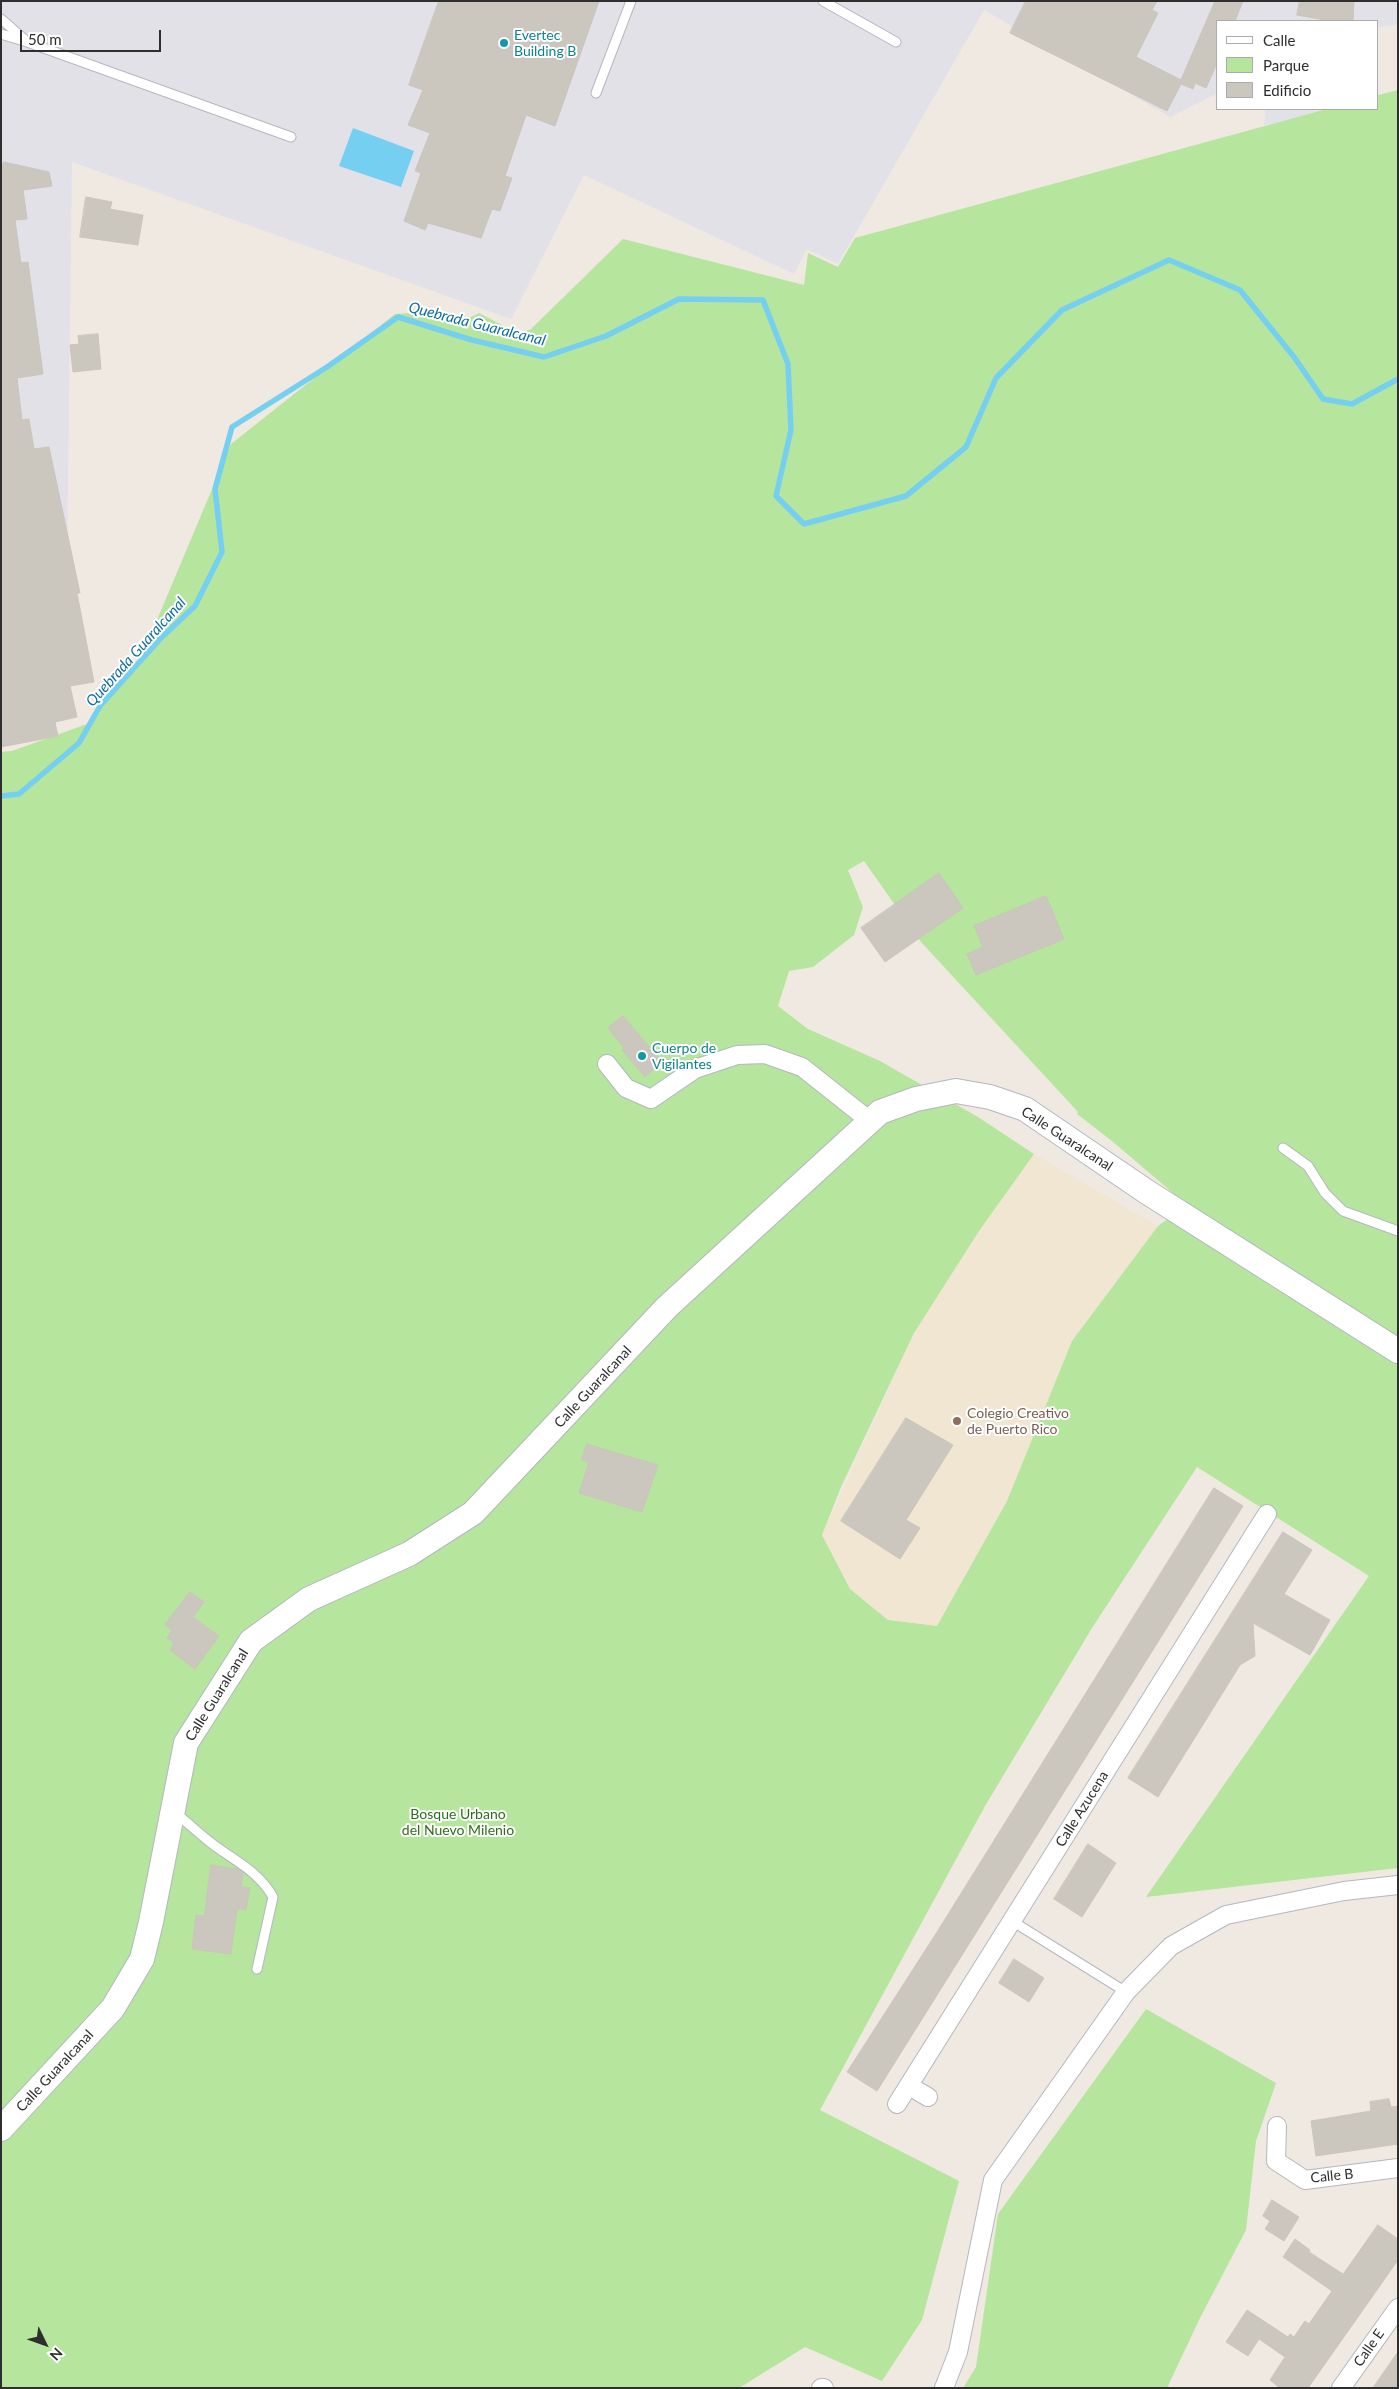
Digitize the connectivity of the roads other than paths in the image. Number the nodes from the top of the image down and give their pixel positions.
1 (631, 1) edge
2 (823, 1) edge
3 (1, 19) edge
4 (1, 34) edge
5 (27, 42) junction
6 (896, 42) dead end
7 (596, 93) dead end
8 (291, 137) dead end
9 (607, 1064) dead end
10 (870, 1121) junction
11 (1283, 1148) dead end
12 (1398, 1231) edge
13 (1398, 1351) edge
14 (1267, 1514) dead end
15 (173, 1811) junction
16 (1398, 1885) edge
17 (1012, 1921) junction
18 (257, 1968) dead end
19 (1126, 1992) junction
20 (909, 2086) junction
21 (928, 2097) dead end
22 (897, 2104) dead end
23 (1277, 2126) dead end
24 (1, 2129) edge
25 (1397, 2170) edge
26 (1398, 2308) edge
27 (944, 2388) edge
28 (1341, 2388) edge

1 - 7 lane
2 - 6 lane
3 - 5 lane
4 - 5 lane
5 - 8 lane
9 - 10 street
10 - 13 street, Calle Guaralcanal
10 - 15 street, Calle Guaralcanal
11 - 12 lane
14 - 17 street, Calle Azucena
15 - 18 lane
15 - 24 street, Calle Guaralcanal
16 - 19 street
17 - 19 lane
17 - 20 street, Calle Azucena
19 - 27 street
20 - 21 street
20 - 22 street, Calle Azucena
23 - 25 street, Calle B
26 - 28 street, Calle E

